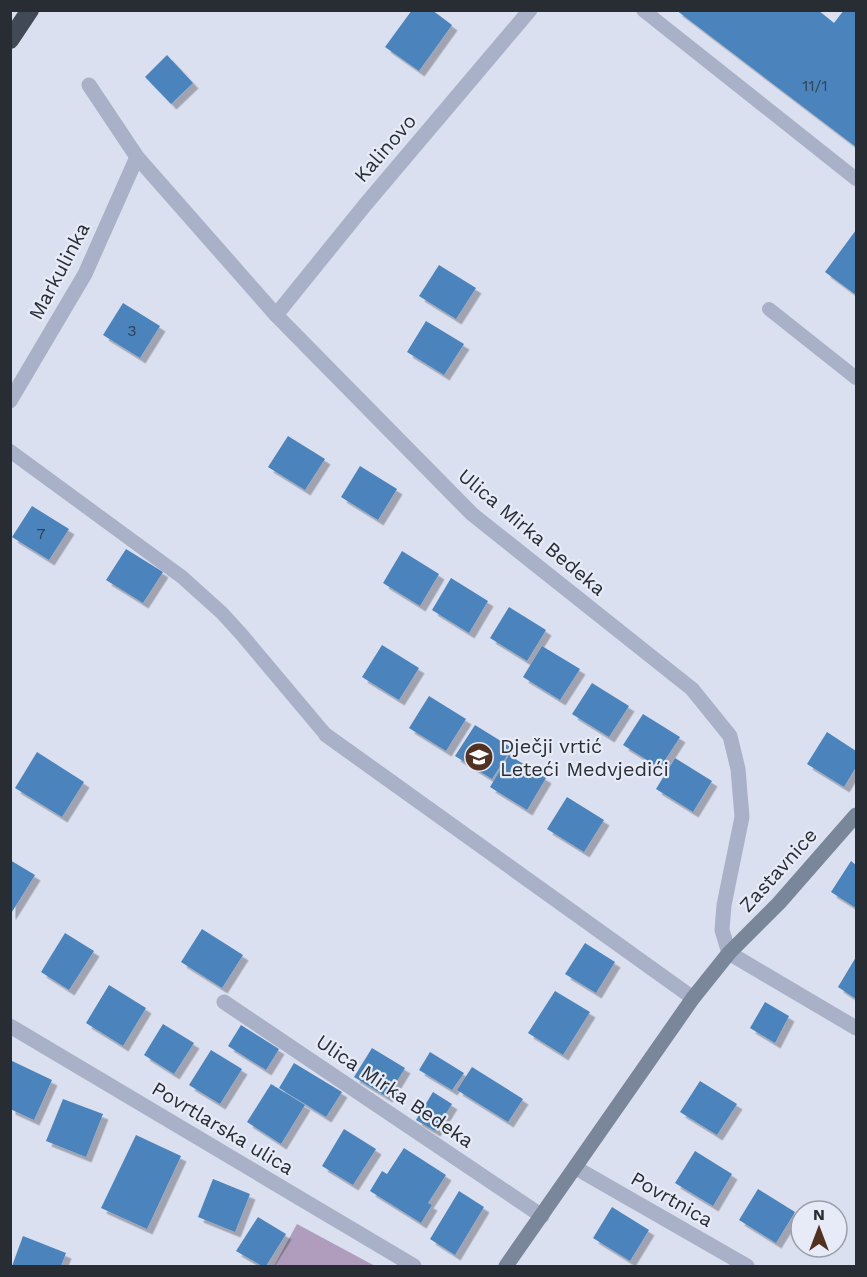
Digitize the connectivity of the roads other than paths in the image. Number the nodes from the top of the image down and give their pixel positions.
1 (30, 10) edge
2 (530, 10) edge
3 (643, 10) edge
4 (10, 40) edge
5 (89, 85) dead end
6 (137, 157) junction
7 (856, 179) edge
8 (769, 309) dead end
9 (276, 315) junction
10 (856, 378) edge
11 (10, 401) edge
12 (10, 451) edge
13 (326, 735) joint
14 (856, 815) edge
15 (729, 953) junction
16 (693, 998) junction
17 (224, 1002) dead end
18 (10, 1026) edge
19 (856, 1028) edge
20 (576, 1168) junction
21 (542, 1216) junction
22 (414, 1266) edge
23 (506, 1266) edge
24 (747, 1266) edge

1 - 4 highway
2 - 9 street, Kalinovo
3 - 7 lane
5 - 6 street, Ulica Mirka Bedeka
6 - 9 street, Ulica Mirka Bedeka
6 - 11 street, Markulinka
8 - 10 lane
9 - 15 street, Ulica Mirka Bedeka
12 - 13 lane
13 - 16 street
14 - 15 main road, Zastavnice
15 - 16 main road
15 - 19 street
16 - 20 main road
17 - 21 street, Ulica Mirka Bedeka
18 - 22 street, Povrtlarska ulica
20 - 21 main road
20 - 24 street, Povrtnica
21 - 23 main road

